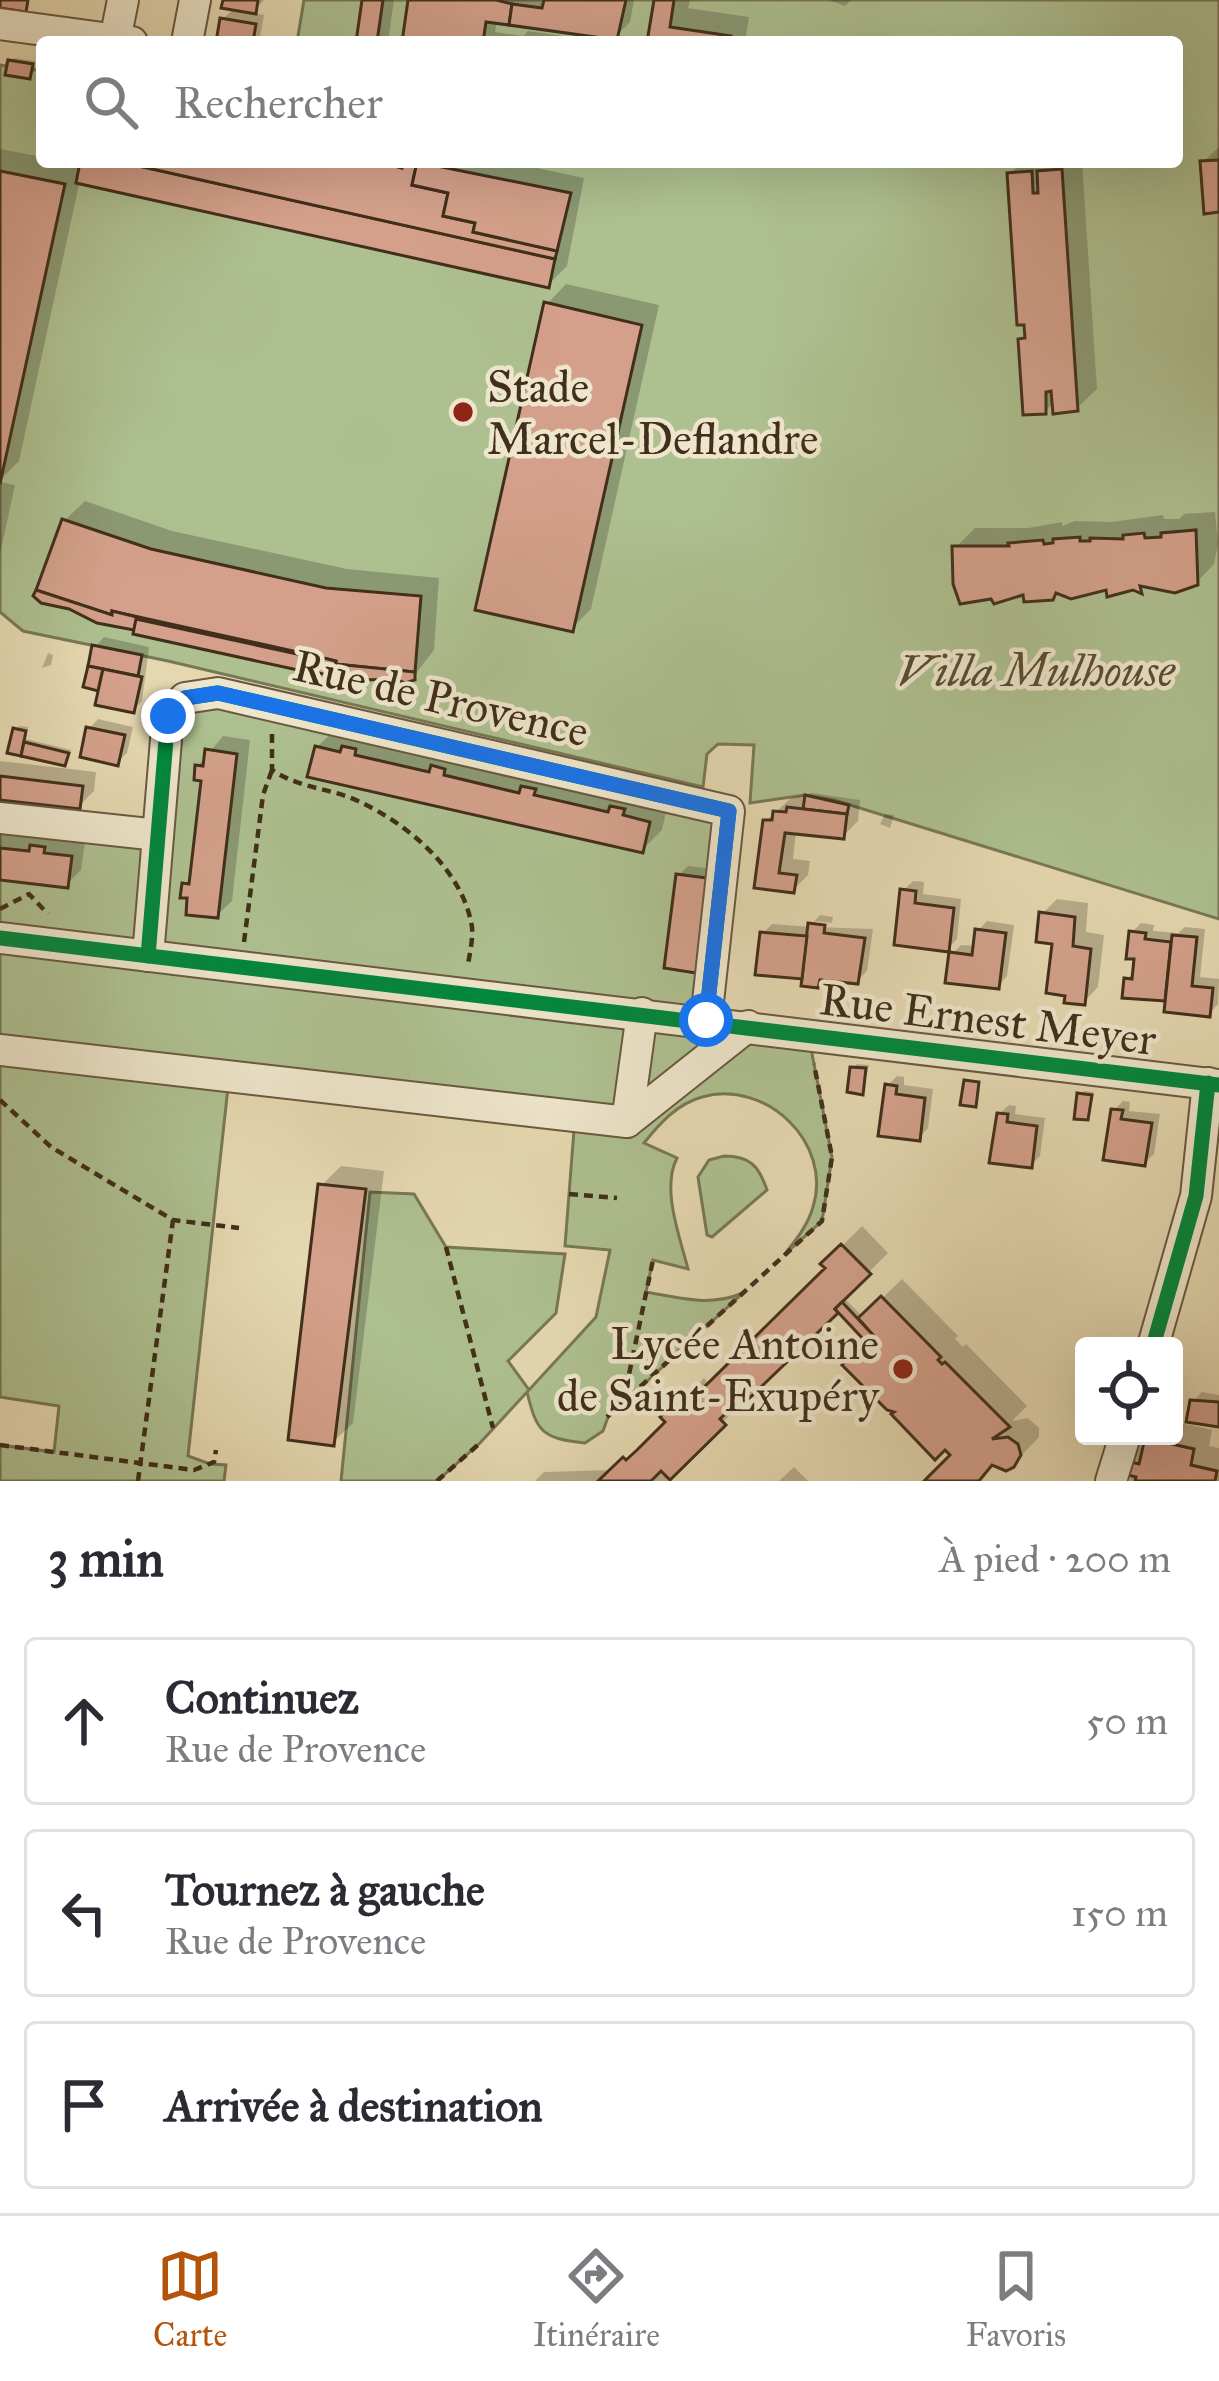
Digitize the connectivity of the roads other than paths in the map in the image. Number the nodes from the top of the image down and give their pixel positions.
1 (123, 0) edge
2 (194, 0) edge
3 (0, 24) edge
4 (88, 36) edge
5 (124, 36) edge
6 (188, 36) edge
7 (0, 818) edge
8 (158, 835) junction
9 (0, 938) edge
10 (148, 956) junction
11 (642, 1013) junction
12 (706, 1020) junction
13 (748, 1026) junction
14 (0, 1050) edge
15 (1214, 1084) edge
16 (627, 1122) junction
17 (1156, 1337) edge
18 (1122, 1445) edge
19 (1111, 1481) edge

1 - 5 street
2 - 6 street
3 - 4 street
7 - 8 street
8 - 10 street, Rue de Provence
8 - 12 street, Rue de Provence
9 - 10 street, Rue Ernest Meyer
10 - 11 street, Rue Ernest Meyer
11 - 12 street, Rue Ernest Meyer
11 - 16 street
12 - 13 street, Rue Ernest Meyer
13 - 15 street, Rue Ernest Meyer
13 - 16 street
14 - 16 street
15 - 17 street
18 - 19 street

